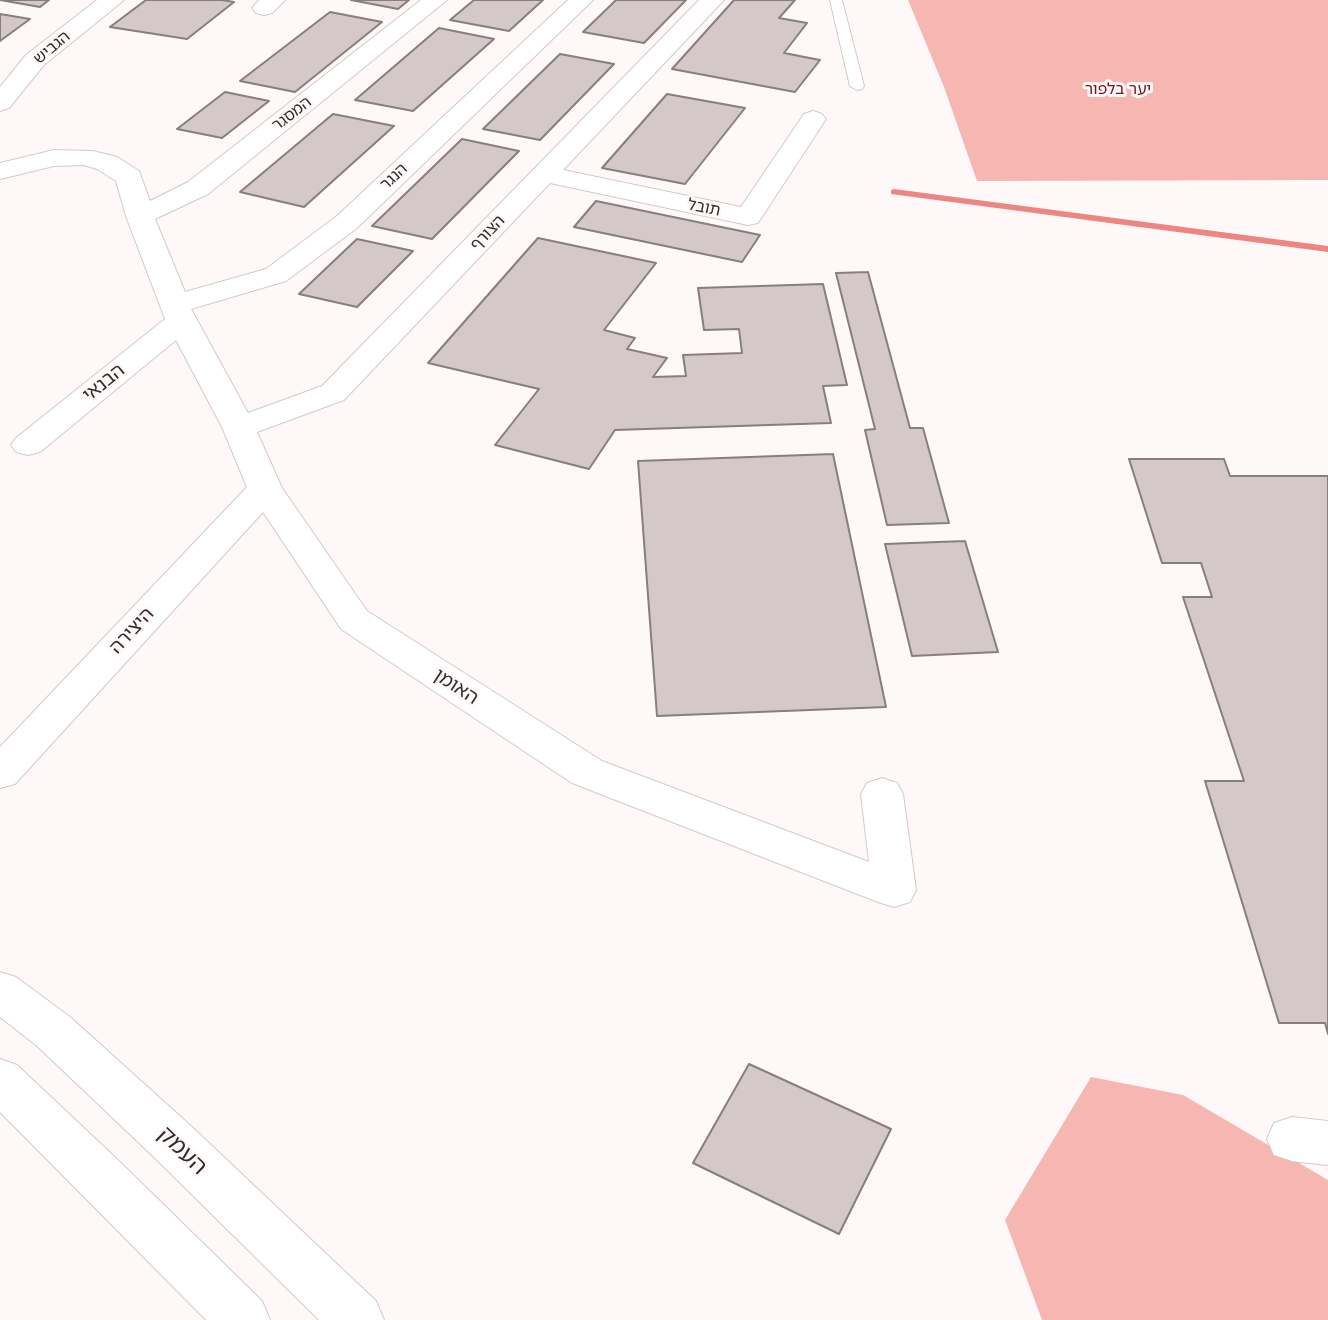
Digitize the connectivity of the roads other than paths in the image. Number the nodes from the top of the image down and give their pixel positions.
1 (112, 0) edge
2 (435, 0) edge
3 (581, 0) edge
4 (712, 0) edge
5 (836, 0) edge
6 (857, 86) dead end
7 (0, 103) edge
8 (813, 119) dead end
9 (0, 171) edge
10 (545, 174) junction
11 (0, 183) edge
12 (140, 216) junction
13 (179, 312) junction
14 (239, 427) junction
15 (27, 445) dead end
16 (265, 489) junction
17 (0, 773) edge
18 (882, 794) dead end
19 (0, 991) edge
20 (0, 1080) edge
21 (243, 1320) edge
22 (357, 1320) edge

1 - 7 street, הגביש
2 - 12 street, המסגר
3 - 13 street, הנגר
4 - 10 street, הצורף
5 - 6 lane
8 - 10 street, תובל
9 - 12 street, האומן
10 - 14 street, הצורף
11 - 12 street
12 - 13 street, האומן
13 - 14 street, האומן
13 - 15 street, הבנאי
14 - 16 street, האומן
16 - 17 street, היצירה
16 - 18 street, האומן
19 - 22 street, העמק
20 - 21 street

